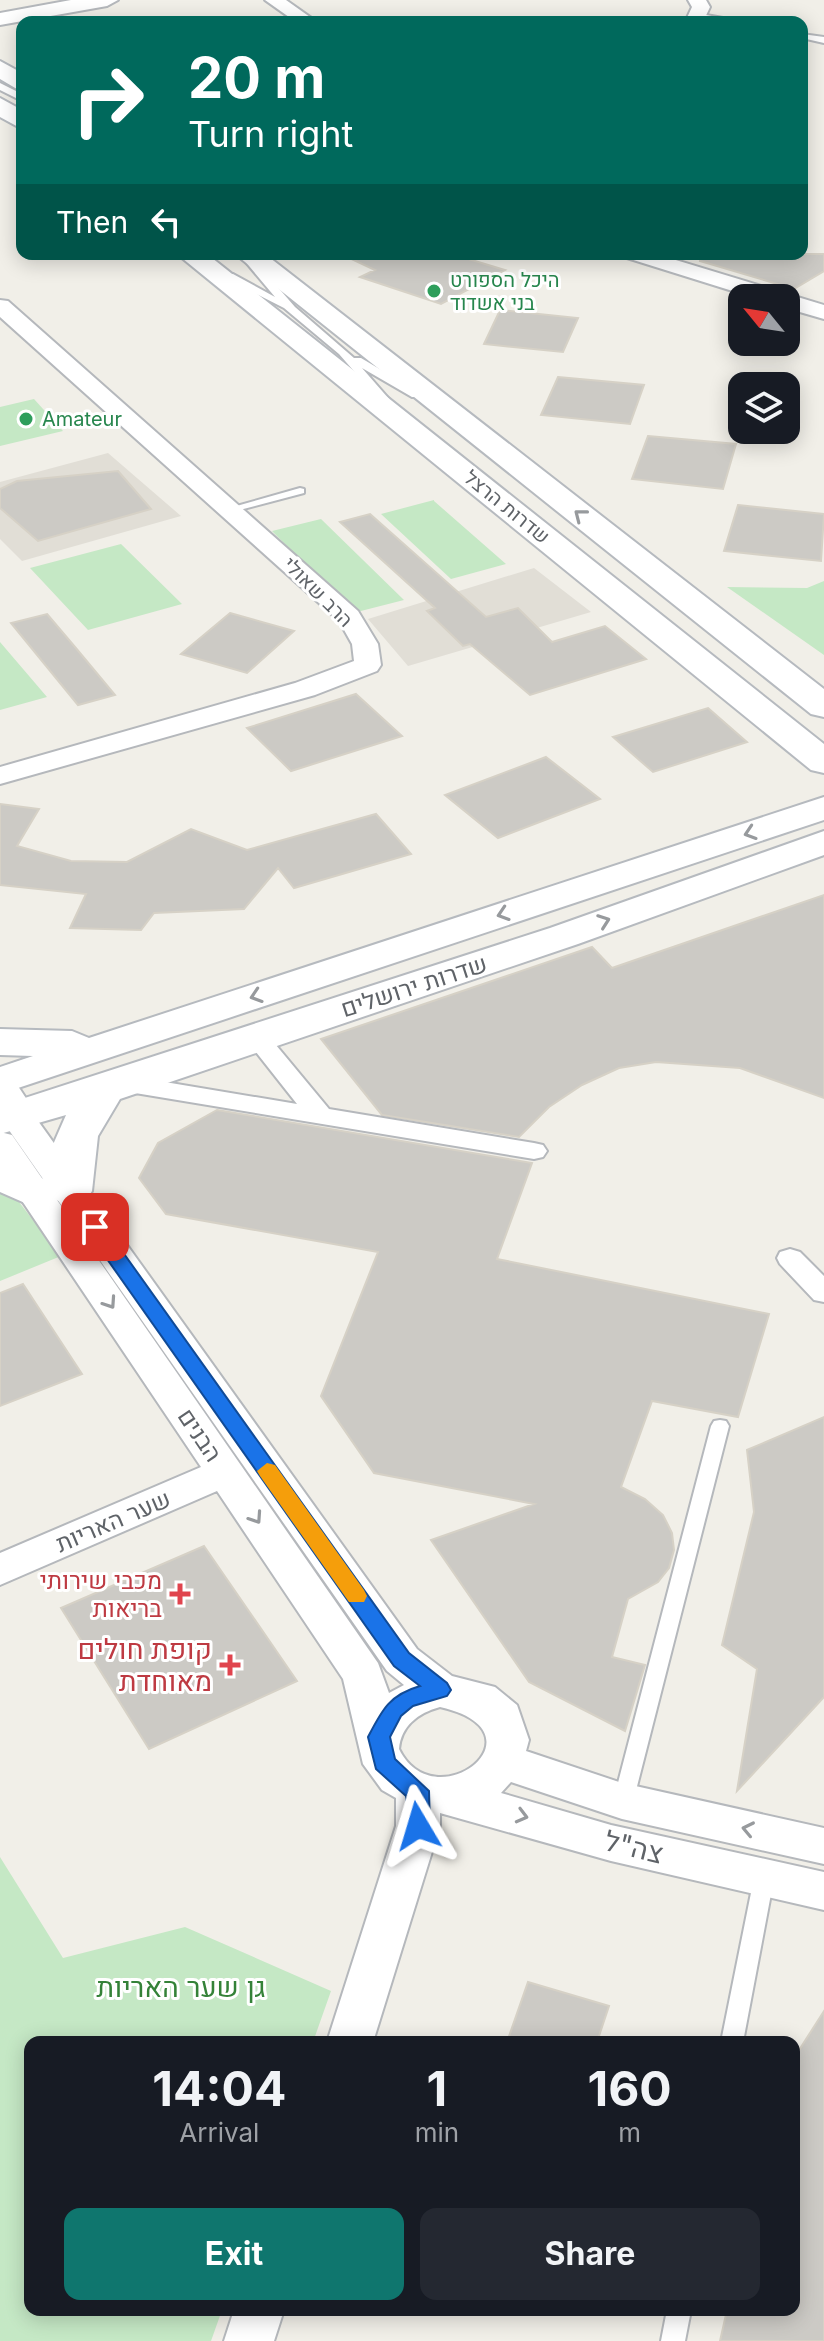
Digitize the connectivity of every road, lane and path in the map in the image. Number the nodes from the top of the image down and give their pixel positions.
1 (68, 0) edge
2 (107, 0) edge
3 (274, 0) edge
4 (0, 12) edge
5 (17, 16) edge
6 (299, 16) edge
7 (0, 68) edge
8 (16, 80) edge
9 (0, 86) edge
10 (12, 108) edge
11 (197, 260) edge
12 (200, 260) edge
13 (251, 260) edge
14 (254, 260) edge
15 (654, 260) edge
16 (732, 284) edge
17 (824, 293) edge
18 (0, 306) edge
19 (805, 306) edge
20 (291, 309) junction
21 (343, 352) junction
22 (459, 420) junction
23 (414, 433) junction
24 (300, 491) dead end
25 (232, 509) junction
26 (641, 563) junction
27 (604, 584) junction
28 (824, 706) edge
29 (824, 718) edge
30 (824, 745) edge
31 (824, 762) edge
32 (0, 776) edge
33 (824, 808) edge
34 (814, 847) edge
35 (257, 1038) junction
36 (0, 1042) edge
37 (115, 1043) junction
38 (114, 1086) junction
39 (3, 1109) edge
40 (321, 1116) junction
41 (534, 1151) dead end
42 (35, 1185) edge
43 (790, 1258) dead end
44 (824, 1293) edge
45 (720, 1426) dead end
46 (225, 1472) junction
47 (0, 1570) edge
48 (440, 1690) junction
49 (379, 1737) junction
50 (505, 1761) junction
51 (432, 1793) junction
52 (623, 1802) junction
53 (824, 1846) edge
54 (764, 1878) junction
55 (824, 1891) edge
56 (352, 2036) edge
57 (733, 2036) edge
58 (257, 2316) edge
59 (678, 2316) edge
60 (249, 2341) edge
61 (673, 2341) edge

1 - 4 street
2 - 5 street
3 - 6 street
7 - 8 main road
9 - 10 lane
11 - 23 main road, שדרות הרצל
12 - 20 lane
13 - 20 lane
14 - 22 main road, שדרות הרצל
15 - 16 street
17 - 19 street
18 - 25 street, הרב שאולי
20 - 21 lane
21 - 22 lane
21 - 23 lane
26 -> 22 main road, שדרות הרצל
23 - 27 main road, שדרות הרצל
24 - 25 lane
25 - 32 street, הרב שאולי
26 - 28 main road, שדרות הרצל
26 - 29 lane
27 - 30 lane
27 - 31 main road, שדרות הרצל
33 -> 37 main road, שדרות ירושלים
35 -> 34 main road, שדרות ירושלים
35 - 38 main road, שדרות ירושלים
35 - 40 street
36 - 37 main road
37 - 39 main road, שדרות ירושלים
38 - 39 main road, שדרות ירושלים
38 - 40 street
38 - 42 main road
39 - 42 street, הבנים
40 - 41 street
42 -> 46 street, הבנים
42 - 48 street, הבנים
43 - 44 street
45 - 52 lane
46 - 47 street, שער האריות
46 -> 49 street, הבנים
48 - 49 street
48 - 50 street
49 - 51 street
50 - 51 street
50 - 52 street, צה"ל
51 -> 54 street, צה"ל
51 - 56 street
53 -> 52 street, צה"ל
54 - 55 street, צה"ל
54 - 57 lane
58 - 60 street
59 - 61 lane

